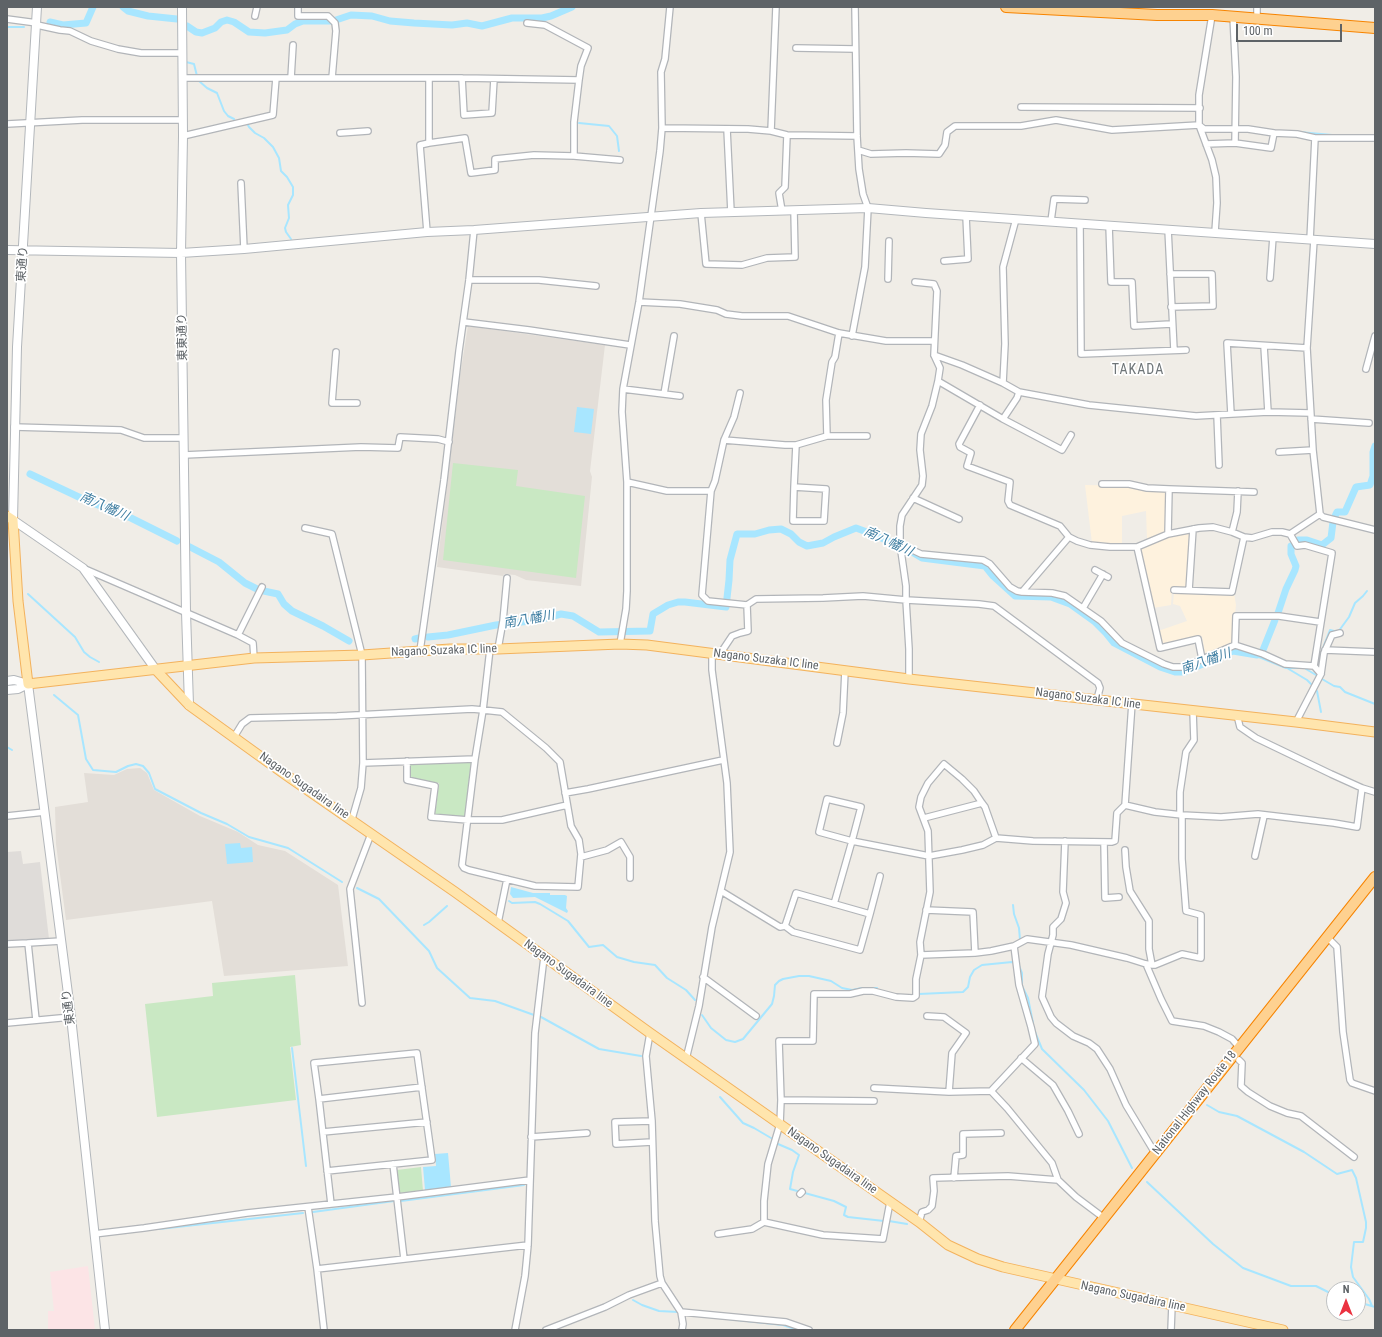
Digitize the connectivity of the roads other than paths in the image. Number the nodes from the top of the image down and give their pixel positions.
1 (37, 7) edge
2 (182, 7) edge
3 (257, 7) edge
4 (298, 7) edge
5 (670, 7) edge
6 (776, 7) edge
7 (855, 7) edge
8 (1006, 7) edge
9 (1257, 7) edge
10 (1100, 10) edge
11 (1158, 11) edge
12 (1208, 13) edge
13 (255, 16) dead end
14 (1233, 16) junction
15 (1257, 18) junction
16 (7, 19) edge
17 (530, 21) dead end
18 (37, 24) junction
19 (1375, 28) edge
20 (292, 45) dead end
21 (796, 48) dead end
22 (855, 49) junction
23 (183, 53) junction
24 (183, 78) junction
25 (276, 78) junction
26 (292, 78) junction
27 (332, 78) junction
28 (429, 78) junction
29 (462, 78) junction
30 (494, 79) junction
31 (579, 80) junction
32 (1021, 107) dead end
33 (1200, 108) junction
34 (182, 120) junction
35 (7, 124) edge
36 (31, 124) junction
37 (1199, 125) junction
38 (662, 128) junction
39 (1236, 128) junction
40 (727, 129) junction
41 (368, 131) dead end
42 (771, 131) junction
43 (340, 132) dead end
44 (1274, 133) junction
45 (787, 135) junction
46 (183, 136) junction
47 (857, 136) junction
48 (1315, 138) junction
49 (1375, 138) edge
50 (430, 143) junction
51 (1235, 143) junction
52 (1206, 144) junction
53 (858, 150) junction
54 (574, 156) junction
55 (620, 160) dead end
56 (241, 183) dead end
57 (1085, 200) dead end
58 (868, 208) junction
59 (794, 210) junction
60 (782, 211) junction
61 (731, 212) junction
62 (701, 213) junction
63 (651, 216) junction
64 (966, 216) junction
65 (1016, 219) junction
66 (1051, 221) junction
67 (1080, 223) junction
68 (1109, 225) junction
69 (1168, 229) junction
70 (474, 230) junction
71 (427, 232) junction
72 (1215, 232) junction
73 (1273, 237) junction
74 (1312, 240) junction
75 (889, 241) dead end
76 (1375, 244) edge
77 (244, 249) junction
78 (7, 250) edge
79 (23, 251) junction
80 (182, 253) junction
81 (944, 261) dead end
82 (1170, 274) junction
83 (1270, 278) dead end
84 (888, 279) dead end
85 (470, 280) junction
86 (915, 282) dead end
87 (596, 286) dead end
88 (639, 302) junction
89 (1172, 307) junction
90 (464, 322) junction
91 (1171, 324) junction
92 (839, 333) junction
93 (674, 336) dead end
94 (852, 336) junction
95 (1375, 336) edge
96 (934, 341) junction
97 (630, 345) junction
98 (1264, 346) junction
99 (1307, 348) junction
100 (1174, 350) junction
101 (1186, 350) dead end
102 (336, 352) dead end
103 (934, 355) junction
104 (1366, 369) dead end
105 (938, 381) junction
106 (1003, 383) junction
107 (623, 389) junction
108 (1018, 392) junction
109 (740, 393) dead end
110 (664, 394) junction
111 (680, 396) dead end
112 (357, 403) dead end
113 (980, 404) junction
114 (1268, 412) junction
115 (1231, 414) junction
116 (1217, 415) junction
117 (1311, 416) junction
118 (1003, 419) junction
119 (1369, 423) dead end
120 (14, 426) junction
121 (1070, 435) dead end
122 (827, 436) junction
123 (867, 436) dead end
124 (184, 438) junction
125 (724, 440) junction
126 (449, 442) junction
127 (796, 445) junction
128 (1313, 450) junction
129 (1279, 452) dead end
130 (184, 455) junction
131 (10, 462) edge
132 (1219, 465) dead end
133 (626, 482) junction
134 (1102, 484) dead end
135 (794, 487) junction
136 (1169, 489) junction
137 (711, 491) junction
138 (1238, 491) junction
139 (1254, 492) dead end
140 (913, 498) junction
141 (1320, 514) junction
142 (10, 518) edge
143 (959, 519) dead end
144 (305, 528) dead end
145 (1193, 529) junction
146 (1375, 530) edge
147 (1232, 532) junction
148 (1168, 534) junction
149 (1290, 534) junction
150 (1069, 537) junction
151 (1244, 537) junction
152 (901, 545) junction
153 (1137, 546) junction
154 (82, 568) junction
155 (1094, 570) dead end
156 (507, 578) dead end
157 (261, 589) dead end
158 (1174, 590) dead end
159 (1189, 590) junction
160 (1022, 592) junction
161 (906, 600) junction
162 (747, 605) junction
163 (1083, 608) junction
164 (186, 612) junction
165 (1320, 622) junction
166 (1340, 634) dead end
167 (238, 635) junction
168 (620, 644) junction
169 (1235, 645) junction
170 (494, 649) junction
171 (1326, 650) junction
172 (420, 651) junction
173 (1375, 652) edge
174 (716, 654) junction
175 (362, 655) junction
176 (254, 658) junction
177 (1202, 659) junction
178 (187, 666) junction
179 (1314, 666) junction
180 (156, 670) junction
181 (845, 671) junction
182 (1321, 674) junction
183 (909, 679) junction
184 (7, 681) edge
185 (28, 684) junction
186 (7, 690) edge
187 (1097, 699) junction
188 (1132, 703) junction
189 (189, 705) junction
190 (482, 710) junction
191 (1193, 711) junction
192 (363, 714) junction
193 (1238, 715) junction
194 (1296, 722) junction
195 (1375, 732) edge
196 (234, 737) junction
197 (837, 743) dead end
198 (475, 759) junction
199 (723, 760) junction
200 (407, 761) junction
201 (363, 763) junction
202 (1362, 788) junction
203 (1375, 792) edge
204 (565, 793) junction
205 (982, 803) junction
206 (567, 805) junction
207 (1125, 805) junction
208 (45, 812) junction
209 (1181, 815) junction
210 (7, 816) edge
211 (1264, 816) junction
212 (924, 818) junction
213 (352, 819) junction
214 (468, 820) junction
215 (372, 834) junction
216 (996, 838) junction
217 (852, 841) junction
218 (1065, 841) junction
219 (1104, 842) junction
220 (1125, 850) dead end
221 (929, 856) junction
222 (1255, 856) dead end
223 (581, 857) junction
224 (880, 876) dead end
225 (1375, 877) edge
226 (630, 878) dead end
227 (507, 879) junction
228 (721, 891) junction
229 (1119, 897) dead end
230 (834, 904) junction
231 (926, 910) junction
232 (870, 914) junction
233 (498, 923) junction
234 (785, 926) junction
235 (1327, 937) junction
236 (61, 941) junction
237 (28, 943) junction
238 (1050, 943) junction
239 (7, 944) edge
240 (1014, 946) junction
241 (975, 953) junction
242 (921, 955) junction
243 (544, 957) junction
244 (1149, 964) junction
245 (703, 977) junction
246 (362, 1003) dead end
247 (756, 1016) dead end
248 (927, 1016) dead end
249 (70, 1017) junction
250 (36, 1020) junction
251 (7, 1024) edge
252 (650, 1033) junction
253 (1239, 1047) junction
254 (1021, 1058) junction
255 (686, 1059) junction
256 (1239, 1060) dead end
257 (422, 1087) junction
258 (874, 1088) dead end
259 (991, 1091) junction
260 (1375, 1091) edge
261 (948, 1092) junction
262 (319, 1100) junction
263 (781, 1100) junction
264 (874, 1100) dead end
265 (652, 1121) junction
266 (427, 1122) junction
267 (780, 1124) junction
268 (323, 1132) junction
269 (587, 1133) dead end
270 (1001, 1133) dead end
271 (1079, 1134) dead end
272 (531, 1137) junction
273 (652, 1142) junction
274 (1155, 1153) junction
275 (1354, 1157) dead end
276 (393, 1164) junction
277 (327, 1170) junction
278 (954, 1178) junction
279 (530, 1180) junction
280 (1058, 1180) junction
281 (397, 1197) junction
282 (890, 1202) junction
283 (331, 1204) junction
284 (308, 1207) junction
285 (1104, 1218) junction
286 (764, 1222) junction
287 (919, 1222) junction
288 (94, 1234) junction
289 (718, 1234) dead end
290 (528, 1246) junction
291 (404, 1259) junction
292 (317, 1269) junction
293 (1055, 1280) junction
294 (662, 1283) junction
295 (1172, 1305) junction
296 (681, 1312) junction
297 (105, 1330) edge
298 (324, 1330) edge
299 (515, 1330) edge
300 (546, 1330) edge
301 (682, 1330) edge
302 (809, 1330) edge
303 (1015, 1330) edge
304 (1171, 1330) edge
305 (1283, 1330) edge

1 - 18 street, 東通り
2 - 23 street, 東東通り
3 - 13 street
4 - 27 street
5 - 38 street
6 - 42 street
7 - 22 street
8 - 10 highway
9 - 15 street
10 - 11 highway
11 - 12 highway
12 - 14 highway
12 - 33 street
14 - 15 highway
14 - 39 street
15 - 19 highway
16 - 18 street
17 - 31 street
18 - 23 street
18 - 36 street, 東通り
20 - 26 street
21 - 22 street
22 - 47 street
23 - 24 street, 東東通り
24 - 25 street
24 - 34 street, 東東通り
25 - 26 street
25 - 46 street
26 - 27 street
27 - 28 street
28 - 29 street
28 - 50 street
29 - 30 street
29 - 30 street
30 - 31 street
31 - 54 street
32 - 33 street
33 - 37 street
34 - 36 street
34 - 46 street, 東東通り
35 - 36 street
36 - 79 street, 東通り
37 - 39 street
37 - 52 street
37 - 53 street
38 - 40 street
38 - 63 street
39 - 44 street
39 - 51 street
40 - 42 street
40 - 61 street
41 - 43 street
42 - 45 street
44 - 48 street
44 - 51 street
45 - 47 street
45 - 60 street
46 - 80 street, 東東通り
47 - 53 street
48 - 49 street
48 - 74 street
50 - 54 street
50 - 71 street
51 - 52 street
52 - 72 street
53 - 58 street
54 - 55 street
56 - 77 street
57 - 66 street
58 - 59 street
58 - 64 street
58 - 94 street
59 - 60 street
59 - 62 street
60 - 61 street
61 - 62 street
62 - 63 street
63 - 70 street
63 - 88 street
64 - 65 street
64 - 81 street
65 - 66 street
65 - 106 street
66 - 67 street
67 - 68 street
67 - 100 street
68 - 69 street
68 - 91 street
69 - 72 street
69 - 82 street
70 - 71 street
70 - 85 street
71 - 77 street
72 - 73 street
73 - 74 street
73 - 83 street
74 - 76 street
74 - 99 street
75 - 84 street
77 - 80 street
78 - 79 street
79 - 80 street
79 - 120 street, 東通り
80 - 124 street, 東東通り
82 - 89 street
82 - 89 street
85 - 87 street
85 - 90 street
86 - 96 street
88 - 92 street
88 - 97 street
89 - 91 street
90 - 97 street
90 - 126 street
91 - 100 street
92 - 94 street
92 - 122 street
93 - 110 street
94 - 96 street
95 - 104 street
96 - 103 street
97 - 107 street
98 - 99 street
98 - 114 street
98 - 115 street
99 - 117 street
100 - 101 street
102 - 112 street
103 - 105 street
103 - 106 street
105 - 113 street
105 - 140 street
106 - 108 street
107 - 110 street
107 - 133 street
108 - 116 street
108 - 118 street
109 - 125 street
110 - 111 street
113 - 118 street
113 - 150 street
114 - 115 street
114 - 117 street
115 - 116 street
116 - 132 street
117 - 119 street
117 - 128 street
118 - 121 street
120 - 124 street
120 - 131 street, 東通り
122 - 123 street
122 - 127 street
124 - 130 street, 東東通り
125 - 127 street
125 - 137 street
126 - 130 street
126 - 172 street
127 - 135 street
128 - 129 street
128 - 141 street
130 - 164 street, 東東通り
131 - 142 street, 東通り
133 - 137 street
133 - 168 street
134 - 136 street
135 - 135 street
136 - 138 street
136 - 148 street
137 - 162 street
138 - 139 street
138 - 147 street
140 - 143 street
140 - 152 street
141 - 146 street
141 - 149 street
142 - 154 street
142 - 185 main road
144 - 175 street
145 - 147 street
145 - 148 street
145 - 159 street
147 - 151 street
148 - 153 street
149 - 151 street
149 - 165 street
150 - 153 street
150 - 160 street
151 - 159 street
152 - 160 street
152 - 161 street
153 - 177 street
154 - 164 street
154 - 180 street
155 - 163 street
156 - 170 street
157 - 167 street
158 - 159 street
160 - 163 street
161 - 162 street
161 - 183 street
161 - 187 street
162 - 174 street
163 - 177 street
164 - 167 street
164 - 178 street, 東東通り
165 - 169 street
165 - 179 street
166 - 171 street
167 - 176 street
168 - 170 main road, Nagano Suzaka IC line
168 - 174 main road, Nagano Suzaka IC line
169 - 177 street
169 - 179 street
170 - 172 main road, Nagano Suzaka IC line
170 - 190 street
171 - 173 street
171 - 182 street
172 - 175 main road, Nagano Suzaka IC line
174 - 181 main road, Nagano Suzaka IC line
174 - 199 street
175 - 176 main road, Nagano Suzaka IC line
175 - 192 street
176 - 178 main road, Nagano Suzaka IC line
178 - 180 main road, Nagano Suzaka IC line
178 - 189 street, 東東通り
179 - 182 street
180 - 185 main road
180 - 189 main road, Nagano Sugadaira line
181 - 183 main road, Nagano Suzaka IC line
181 - 197 street
182 - 194 street
183 - 187 main road, Nagano Suzaka IC line
184 - 185 street
185 - 186 street
185 - 208 street, 東通り
187 - 188 main road, Nagano Suzaka IC line
188 - 191 main road, Nagano Suzaka IC line
188 - 207 street
189 - 196 main road, Nagano Sugadaira line
190 - 192 street
190 - 198 street
190 - 204 street
191 - 193 main road, Nagano Suzaka IC line
191 - 209 street
192 - 196 street
192 - 201 street
193 - 194 main road, Nagano Suzaka IC line
193 - 202 street
194 - 195 main road, Nagano Suzaka IC line
196 - 213 main road, Nagano Sugadaira line
198 - 200 street
198 - 214 street
199 - 204 street
199 - 228 street
200 - 201 street
200 - 214 street
201 - 213 street
202 - 203 street
202 - 211 street
204 - 206 street
205 - 212 street
205 - 212 street
205 - 216 street
206 - 214 street
206 - 223 street
207 - 209 street
207 - 219 street
208 - 210 street
208 - 236 street, 東通り
209 - 211 street
209 - 244 street
211 - 222 street
212 - 221 street
213 - 215 main road, Nagano Sugadaira line
214 - 227 street
215 - 233 main road, Nagano Sugadaira line
215 - 246 street
216 - 218 street
216 - 221 street
217 - 217 street
217 - 221 street
217 - 230 street
218 - 219 street
218 - 238 street
219 - 229 street
220 - 244 street
221 - 231 street
223 - 226 street
223 - 227 street
224 - 232 street
225 - 235 highway, National Highway Route 18
227 - 233 street
228 - 234 street
228 - 245 street
230 - 232 street
230 - 234 street
231 - 241 street
231 - 242 street
232 - 234 street
233 - 243 main road, Nagano Sugadaira line
235 - 253 highway, National Highway Route 18
235 - 260 street
236 - 237 street
236 - 249 street, 東通り
237 - 239 street
237 - 250 street
238 - 240 street
238 - 244 street
238 - 274 street
240 - 241 street
240 - 254 street
241 - 242 street
242 - 263 street
243 - 252 main road, Nagano Sugadaira line
243 - 272 street
244 - 253 street
245 - 247 street
245 - 255 street
248 - 261 street
249 - 250 street
249 - 288 street, 東通り
250 - 251 street
252 - 255 main road, Nagano Sugadaira line
252 - 265 street
253 - 274 highway, National Highway Route 18
254 - 259 street
254 - 271 street
255 - 267 main road, Nagano Sugadaira line
256 - 275 street
257 - 262 street
257 - 262 street
257 - 266 street
258 - 261 street
259 - 261 street
259 - 280 street
262 - 268 street
263 - 264 street
263 - 267 street
265 - 273 street
265 - 273 street
266 - 268 street
266 - 276 street
267 - 282 main road, Nagano Sugadaira line
267 - 286 street
268 - 277 street
269 - 272 street
270 - 278 street
272 - 279 street
273 - 294 street
274 - 285 highway, National Highway Route 18
276 - 277 street
276 - 281 street
277 - 283 street
278 - 280 street
278 - 287 street
279 - 281 street
279 - 290 street
280 - 285 street
281 - 283 street
281 - 291 street
282 - 286 street
282 - 287 main road, Nagano Sugadaira line
283 - 284 street
284 - 288 street
284 - 292 street
285 - 293 highway, National Highway Route 18
286 - 289 street
287 - 293 main road, Nagano Sugadaira line
288 - 297 street, 東通り
290 - 291 street
290 - 299 street
291 - 292 street
292 - 298 street
293 - 295 main road, Nagano Sugadaira line
293 - 303 highway, National Highway Route 18
294 - 296 street
294 - 300 street
295 - 304 street
295 - 305 main road, Nagano Sugadaira line
296 - 301 street
296 - 302 street

